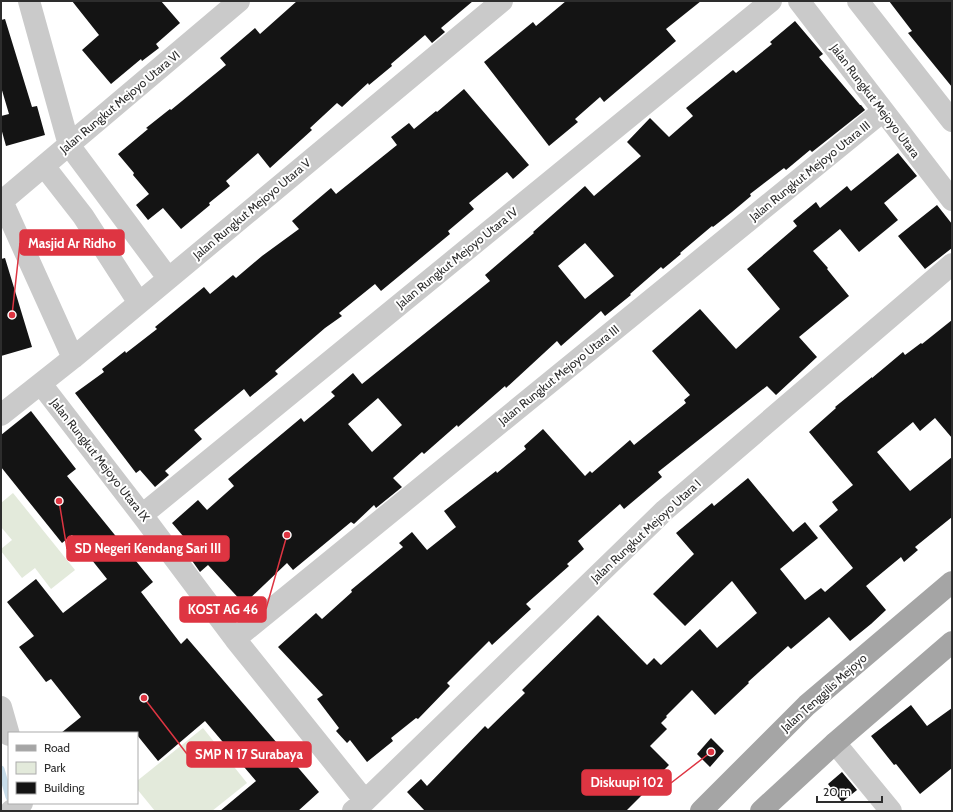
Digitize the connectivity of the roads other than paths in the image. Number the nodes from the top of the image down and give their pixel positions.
1 (29, 1) edge
2 (239, 1) edge
3 (502, 1) edge
4 (771, 1) edge
5 (799, 1) edge
6 (858, 1) edge
7 (883, 112) junction
8 (952, 120) edge
9 (69, 145) junction
10 (44, 166) junction
11 (952, 200) edge
12 (2, 202) edge
13 (952, 264) edge
14 (168, 278) junction
15 (139, 303) junction
16 (73, 358) junction
17 (41, 384) junction
18 (1, 415) edge
19 (142, 515) junction
20 (952, 582) edge
21 (235, 639) junction
22 (952, 642) edge
23 (1, 707) edge
24 (8, 732) edge
25 (835, 743) junction
26 (359, 806) edge
27 (701, 811) edge
28 (761, 811) edge
29 (891, 811) edge

1 - 9 street
2 - 9 street, Jalan Rungkut Mejoyo Utara VI
3 - 14 street, Jalan Rungkut Mejoyo Utara V
4 - 19 street, Jalan Rungkut Mejoyo Utara IV
5 - 7 street, Jalan Rungkut Mejoyo Utara
6 - 8 street
7 - 11 street, Jalan Rungkut Mejoyo Utara
7 - 21 street, Jalan Rungkut Mejoyo Utara III
9 - 10 street, Jalan Rungkut Mejoyo Utara VI
9 - 14 street
10 - 12 street, Jalan Rungkut Mejoyo Utara VI
10 - 15 street
12 - 16 street
13 - 26 street, Jalan Rungkut Mejoyo Utara I
14 - 15 street, Jalan Rungkut Mejoyo Utara V
15 - 16 street, Jalan Rungkut Mejoyo Utara V
16 - 17 street, Jalan Rungkut Mejoyo Utara V
17 - 18 street, Jalan Rungkut Mejoyo Utara V
17 - 19 street, Jalan Rungkut Mejoyo Utara IX
19 - 21 street, Jalan Rungkut Mejoyo Utara IX
20 - 27 main road, Jalan Tenggilis Mejoyo
21 - 26 street, Jalan Rungkut Mejoyo Utara IX
22 - 25 main road
23 - 24 street
25 - 28 main road
25 - 29 street

